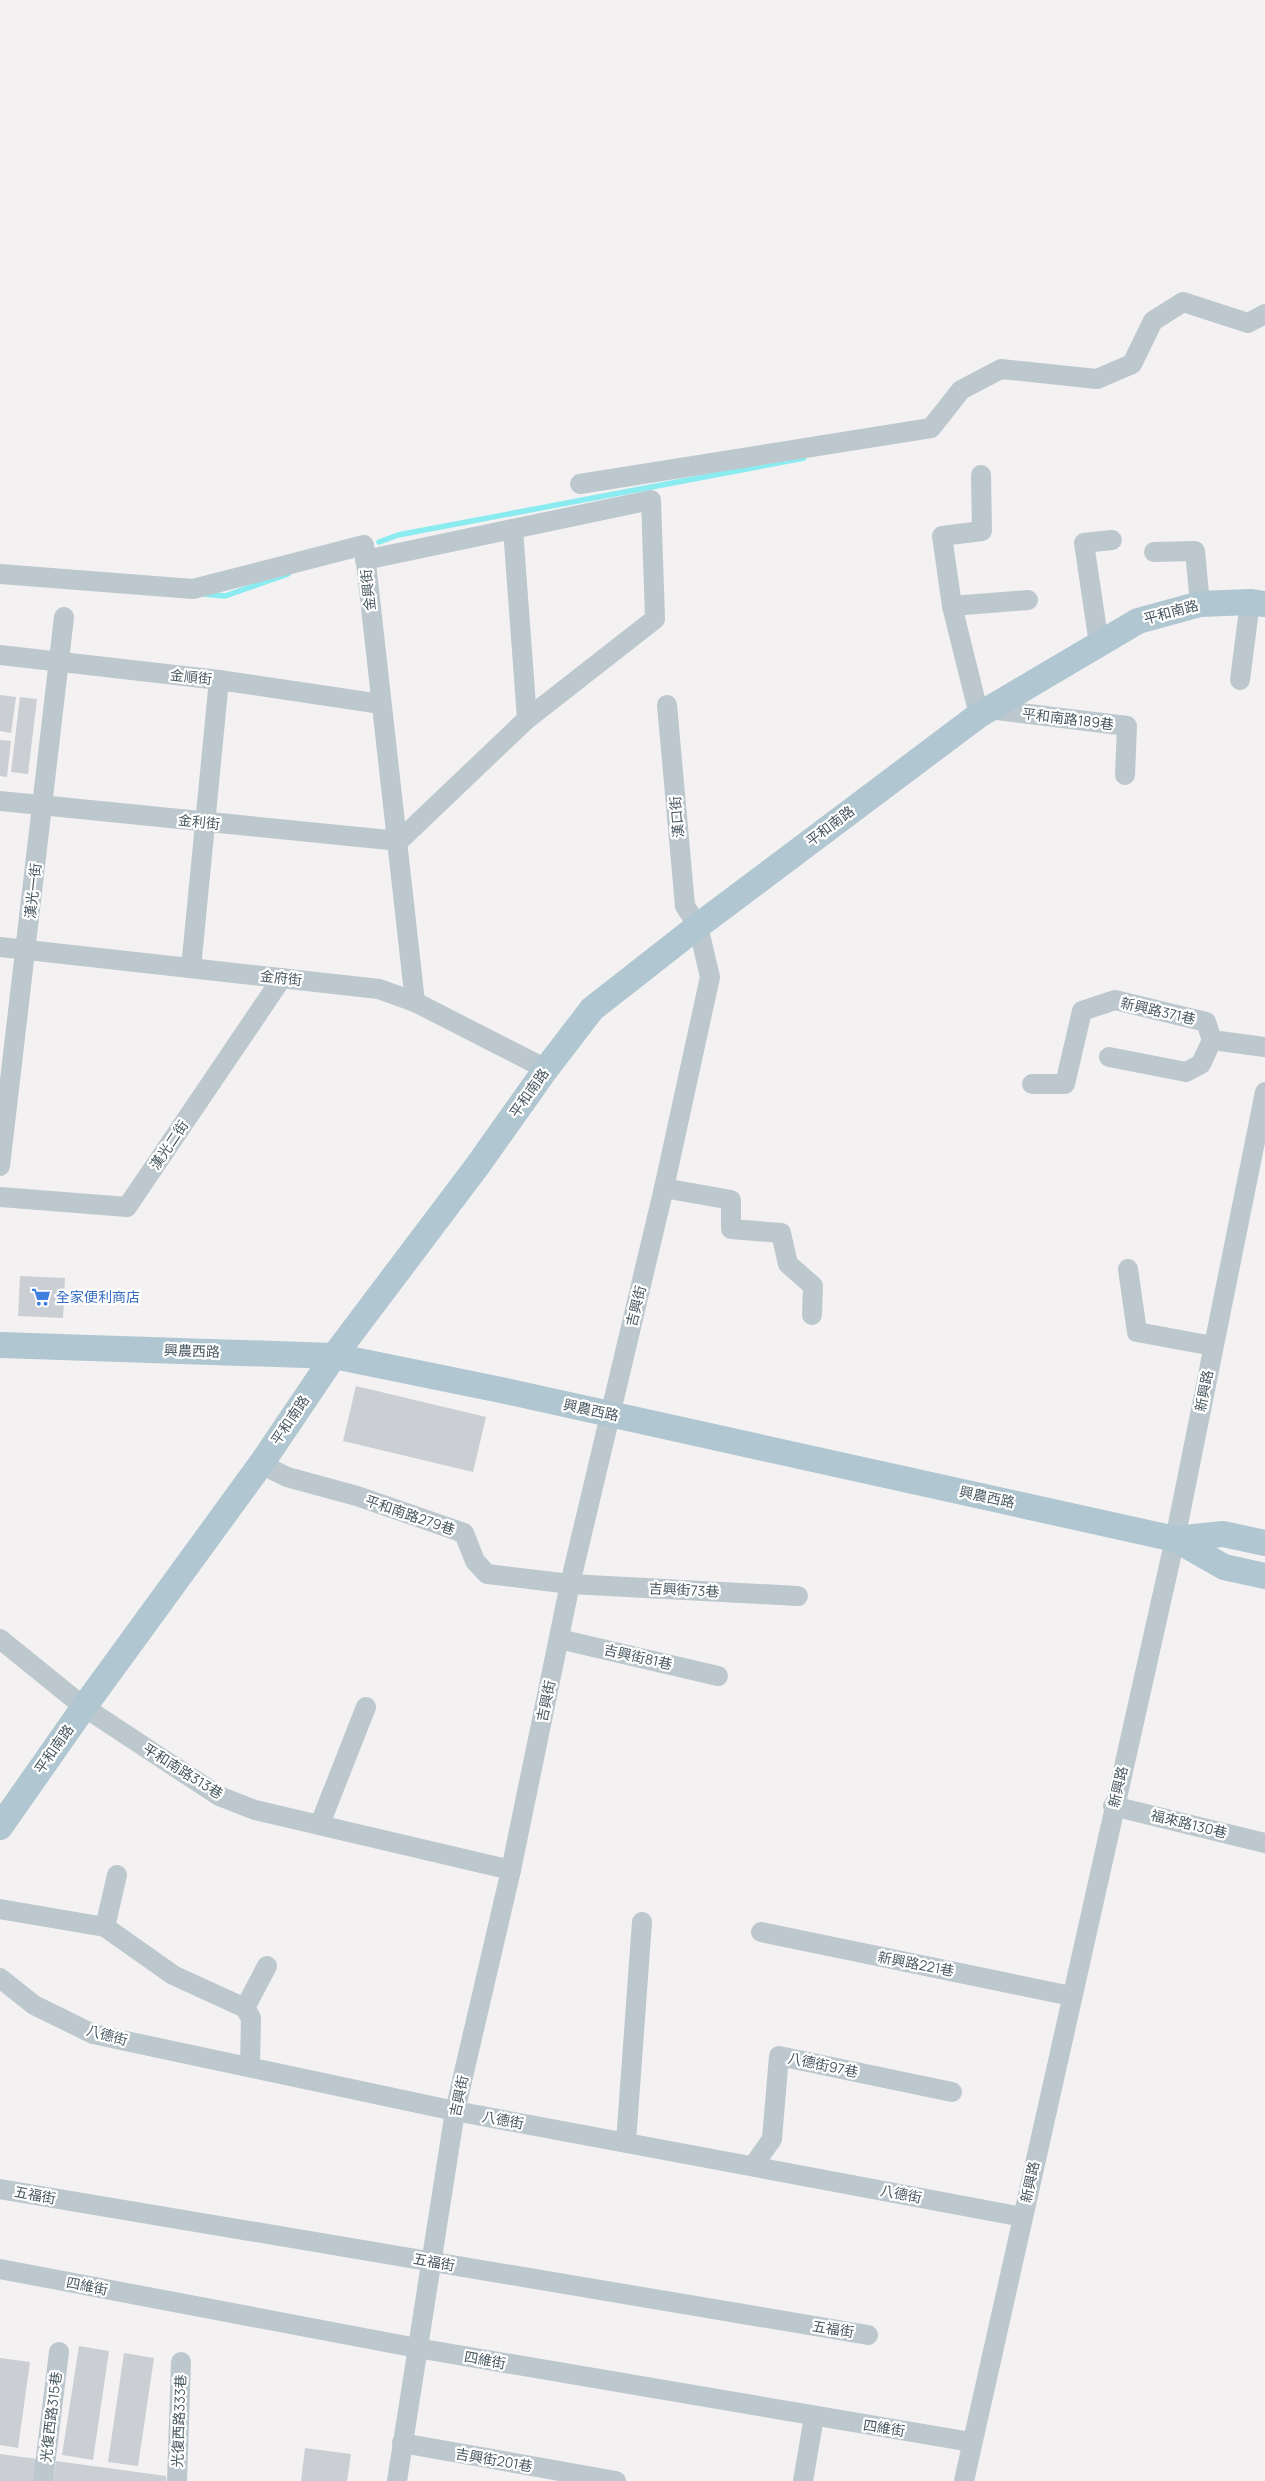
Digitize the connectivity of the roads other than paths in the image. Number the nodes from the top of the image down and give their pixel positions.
1 (1265, 314) edge
2 (981, 475) dead end
3 (580, 484) dead end
4 (513, 528) junction
5 (1112, 540) dead end
6 (1154, 552) dead end
7 (365, 560) junction
8 (0, 574) edge
9 (1028, 600) dead end
10 (1257, 603) edge
11 (1200, 604) junction
12 (952, 606) junction
13 (64, 616) dead end
14 (1099, 644) junction
15 (0, 655) edge
16 (59, 662) junction
17 (220, 680) junction
18 (1240, 680) dead end
19 (381, 704) junction
20 (668, 705) dead end
21 (984, 712) junction
22 (527, 719) junction
23 (1125, 776) dead end
24 (0, 801) edge
25 (42, 806) junction
26 (204, 823) junction
27 (399, 841) junction
28 (698, 926) junction
29 (0, 946) edge
30 (26, 949) junction
31 (191, 968) junction
32 (282, 978) junction
33 (415, 1002) junction
34 (1212, 1040) junction
35 (1265, 1047) edge
36 (1109, 1057) dead end
37 (546, 1069) junction
38 (6, 1075) edge
39 (1032, 1084) dead end
40 (1265, 1092) edge
41 (0, 1166) edge
42 (664, 1188) junction
43 (0, 1197) edge
44 (1128, 1269) dead end
45 (812, 1315) dead end
46 (0, 1345) edge
47 (1214, 1346) junction
48 (334, 1356) junction
49 (611, 1414) junction
50 (261, 1464) junction
51 (1175, 1539) junction
52 (1265, 1543) edge
53 (1265, 1576) edge
54 (570, 1584) junction
55 (798, 1596) dead end
56 (0, 1639) edge
57 (559, 1639) junction
58 (718, 1676) dead end
59 (84, 1707) junction
60 (366, 1707) dead end
61 (1113, 1806) junction
62 (320, 1824) junction
63 (0, 1827) edge
64 (1265, 1843) edge
65 (511, 1870) junction
66 (117, 1875) dead end
67 (0, 1909) edge
68 (642, 1922) dead end
69 (105, 1927) junction
70 (761, 1932) dead end
71 (267, 1966) dead end
72 (0, 1978) edge
73 (1071, 1996) junction
74 (245, 2008) junction
75 (250, 2066) junction
76 (952, 2092) dead end
77 (455, 2111) junction
78 (626, 2142) junction
79 (753, 2166) junction
80 (0, 2189) edge
81 (1023, 2217) junction
82 (432, 2262) junction
83 (0, 2269) edge
84 (868, 2335) dead end
85 (417, 2348) junction
86 (59, 2352) dead end
87 (181, 2362) dead end
88 (814, 2417) junction
89 (971, 2442) junction
90 (402, 2443) junction
91 (43, 2481) edge
92 (177, 2481) edge
93 (397, 2481) edge
94 (616, 2481) edge
95 (803, 2481) edge
96 (964, 2481) edge

1 - 3 street
2 - 12 street
4 - 7 street
4 - 22 street
4 - 22 street
5 - 14 street
6 - 11 street
7 - 8 street, 金興街
7 - 19 street, 金興街
9 - 12 street
10 - 11 main road, 平和南路
10 - 18 street
11 - 14 main road, 平和南路
12 - 21 street
13 - 16 street, 漢光一街
14 - 21 main road, 平和南路
15 - 16 street, 金順街
16 - 17 street, 金順街
16 - 25 street, 漢光一街
17 - 19 street, 金順街
17 - 26 street
19 - 27 street, 金興街
20 - 28 street, 漢口街
21 - 23 street, 平和南路189巷
21 - 28 main road, 平和南路
22 - 27 street
24 - 25 street, 金利街
25 - 26 street, 金利街
25 - 30 street, 漢光一街
26 - 27 street, 金利街
26 - 31 street
27 - 33 street, 金興街
28 - 37 main road, 平和南路
28 - 42 street, 吉興街
29 - 30 street, 金府街
30 - 31 street, 金府街
30 - 38 street, 漢光一街
31 - 32 street, 金府街
32 - 33 street, 金府街
32 - 43 street, 漢光二街
33 - 37 street, 金府街
34 - 35 street
34 - 36 street
34 - 39 street, 新興路371巷
37 - 48 main road, 平和南路
38 - 41 street, 漢光一街
40 - 47 street, 新興路
42 - 45 street
42 - 49 street, 吉興街
44 - 47 street
46 - 48 main road, 興農西路
47 - 51 street, 新興路
48 - 49 main road, 興農西路
48 - 50 main road, 平和南路
49 - 51 main road, 興農西路
49 - 54 street, 吉興街
50 - 54 street, 平和南路279巷
50 - 59 main road, 平和南路
51 - 52 main road, 興農西路
51 - 53 main road, 興農西路
51 - 61 street, 新興路
54 - 55 street, 吉興街73巷
54 - 57 street, 吉興街
56 - 59 street, 平和南路313巷
57 - 58 street, 吉興街81巷
57 - 65 street, 吉興街
59 - 62 street, 平和南路313巷
59 - 63 main road, 平和南路
60 - 62 street
61 - 64 street, 福來路130巷
61 - 73 street, 新興路
62 - 65 street, 平和南路313巷
65 - 77 street, 吉興街
66 - 69 street
67 - 69 street
68 - 78 street
69 - 74 street
70 - 73 street, 新興路221巷
71 - 74 street
72 - 75 street, 八德街
73 - 81 street, 新興路
74 - 75 street
75 - 77 street, 八德街
76 - 79 street, 八德街97巷
77 - 78 street, 八德街
77 - 82 street, 吉興街
78 - 79 street, 八德街
79 - 81 street, 八德街
80 - 82 street, 五福街
81 - 89 street, 新興路
82 - 84 street, 五福街
82 - 85 street, 吉興街
83 - 85 street, 四維街
85 - 88 street, 四維街
85 - 90 street, 吉興街
86 - 91 street, 光復西路315巷
87 - 92 street, 光復西路333巷
88 - 89 street, 四維街
88 - 95 street
89 - 96 street, 新興路
90 - 93 street, 吉興街
90 - 94 street, 吉興街201巷

